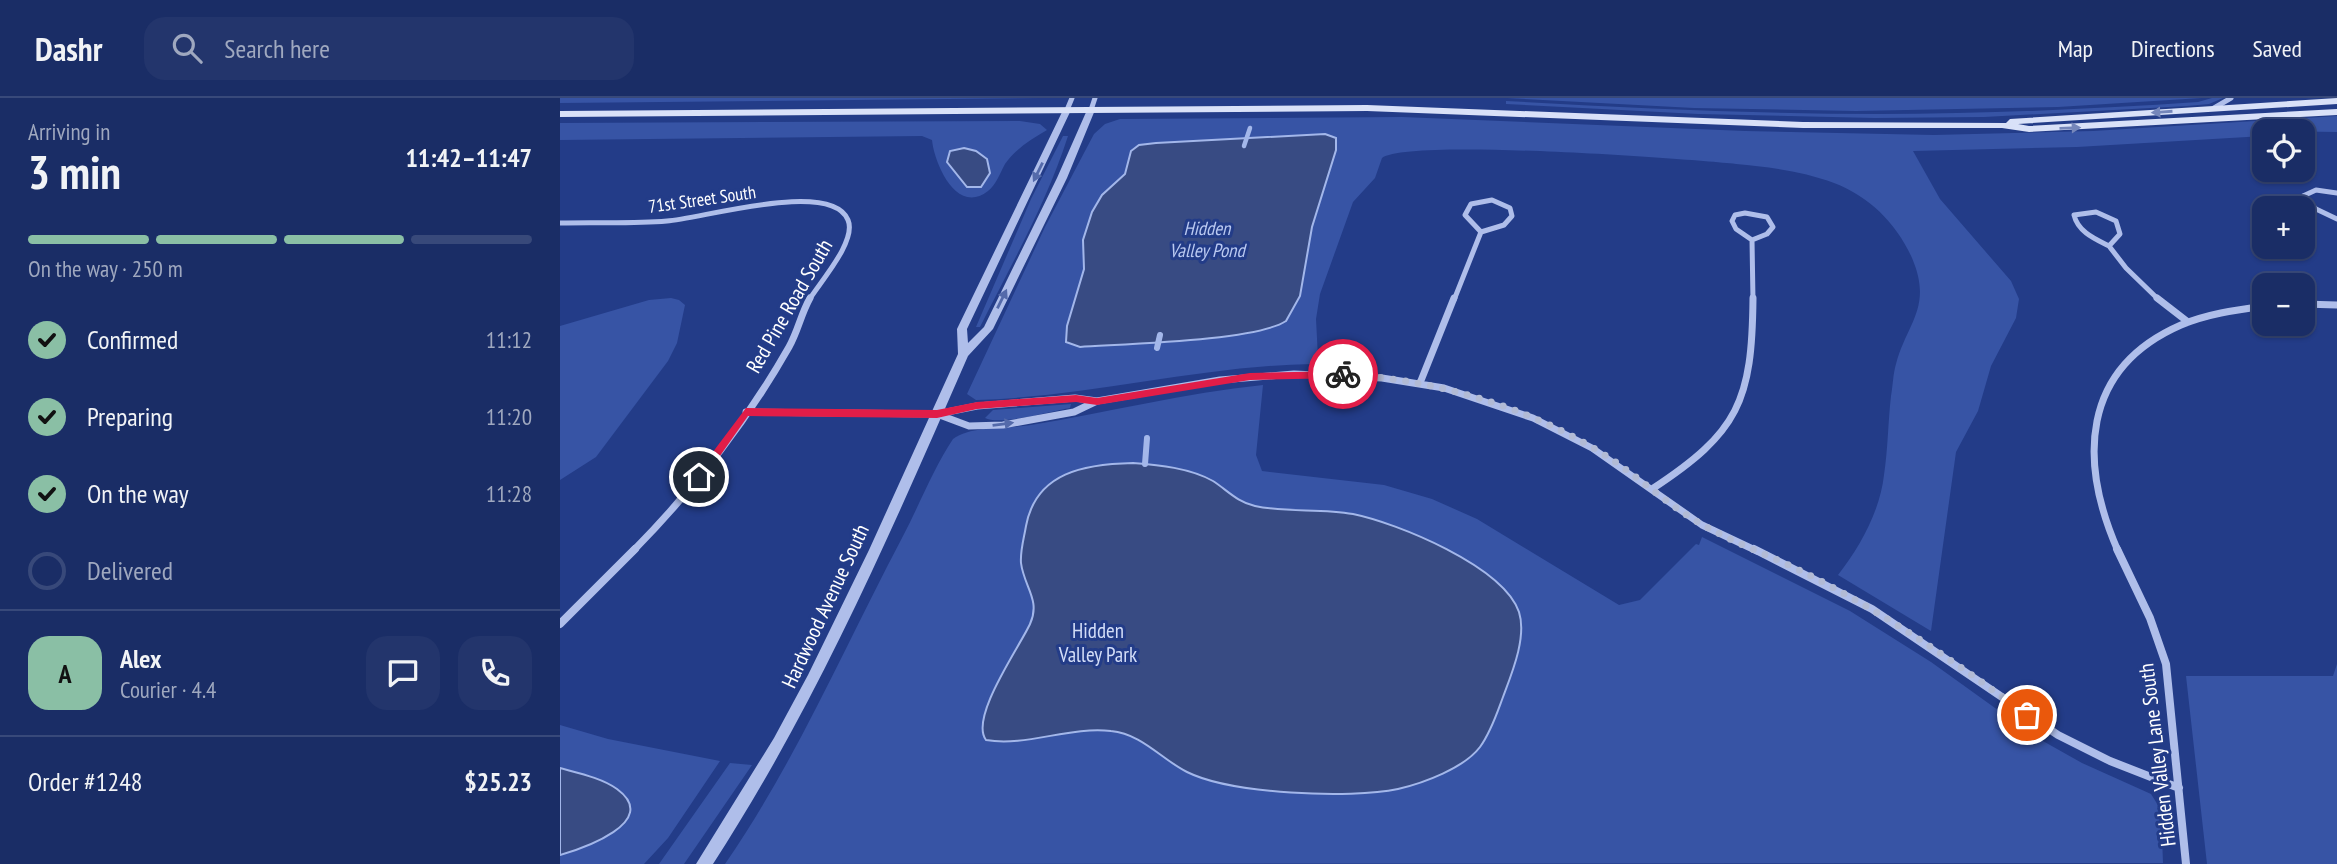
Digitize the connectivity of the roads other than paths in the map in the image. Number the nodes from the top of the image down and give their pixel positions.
1 (1072, 98) edge
2 (1095, 98) edge
3 (2231, 98) edge
4 (2275, 101) edge
5 (2337, 101) edge
6 (2212, 109) junction
7 (1067, 110) junction
8 (1091, 110) junction
9 (2337, 112) edge
10 (560, 114) edge
11 (2253, 118) junction
12 (2002, 125) junction
13 (2337, 193) edge
14 (845, 214) joint
15 (2337, 219) edge
16 (560, 223) edge
17 (1481, 232) junction
18 (1752, 240) junction
19 (2109, 246) junction
20 (2315, 304) edge
21 (2337, 305) edge
22 (2252, 308) edge
23 (2188, 321) junction
24 (963, 354) junction
25 (1420, 383) junction
26 (1097, 401) junction
27 (746, 412) junction
28 (937, 414) junction
29 (1652, 489) junction
30 (560, 624) edge
31 (2179, 788) junction
32 (704, 864) edge
33 (2186, 864) edge

1 - 7 street, Hardwood Avenue South
2 - 8 street, Hardwood Avenue South
3 - 6 street
4 - 5 main road
4 - 6 main road
4 - 11 main road
6 -> 12 main road
7 - 8 main road
7 - 10 main road
7 -> 24 street, Hardwood Avenue South
8 - 12 main road
24 -> 8 street, Hardwood Avenue South
9 - 11 main road
12 -> 11 main road
13 - 15 street
14 - 16 street, 71st Street South
14 - 27 street, Red Pine Road South
17 - 17 street
17 - 25 street
18 - 18 street
18 - 29 street
19 - 19 street
19 - 23 street
20 - 21 street
22 - 23 street, Hidden Valley Lane South
23 - 31 street, Hidden Valley Lane South
24 - 28 street, Hardwood Avenue South
25 - 26 street
25 - 29 street
26 - 28 street
28 -> 26 street
27 - 28 street
27 - 30 street, Red Pine Road South
28 - 32 street, Hardwood Avenue South
29 - 31 street
31 - 33 street, Hidden Valley Lane South

